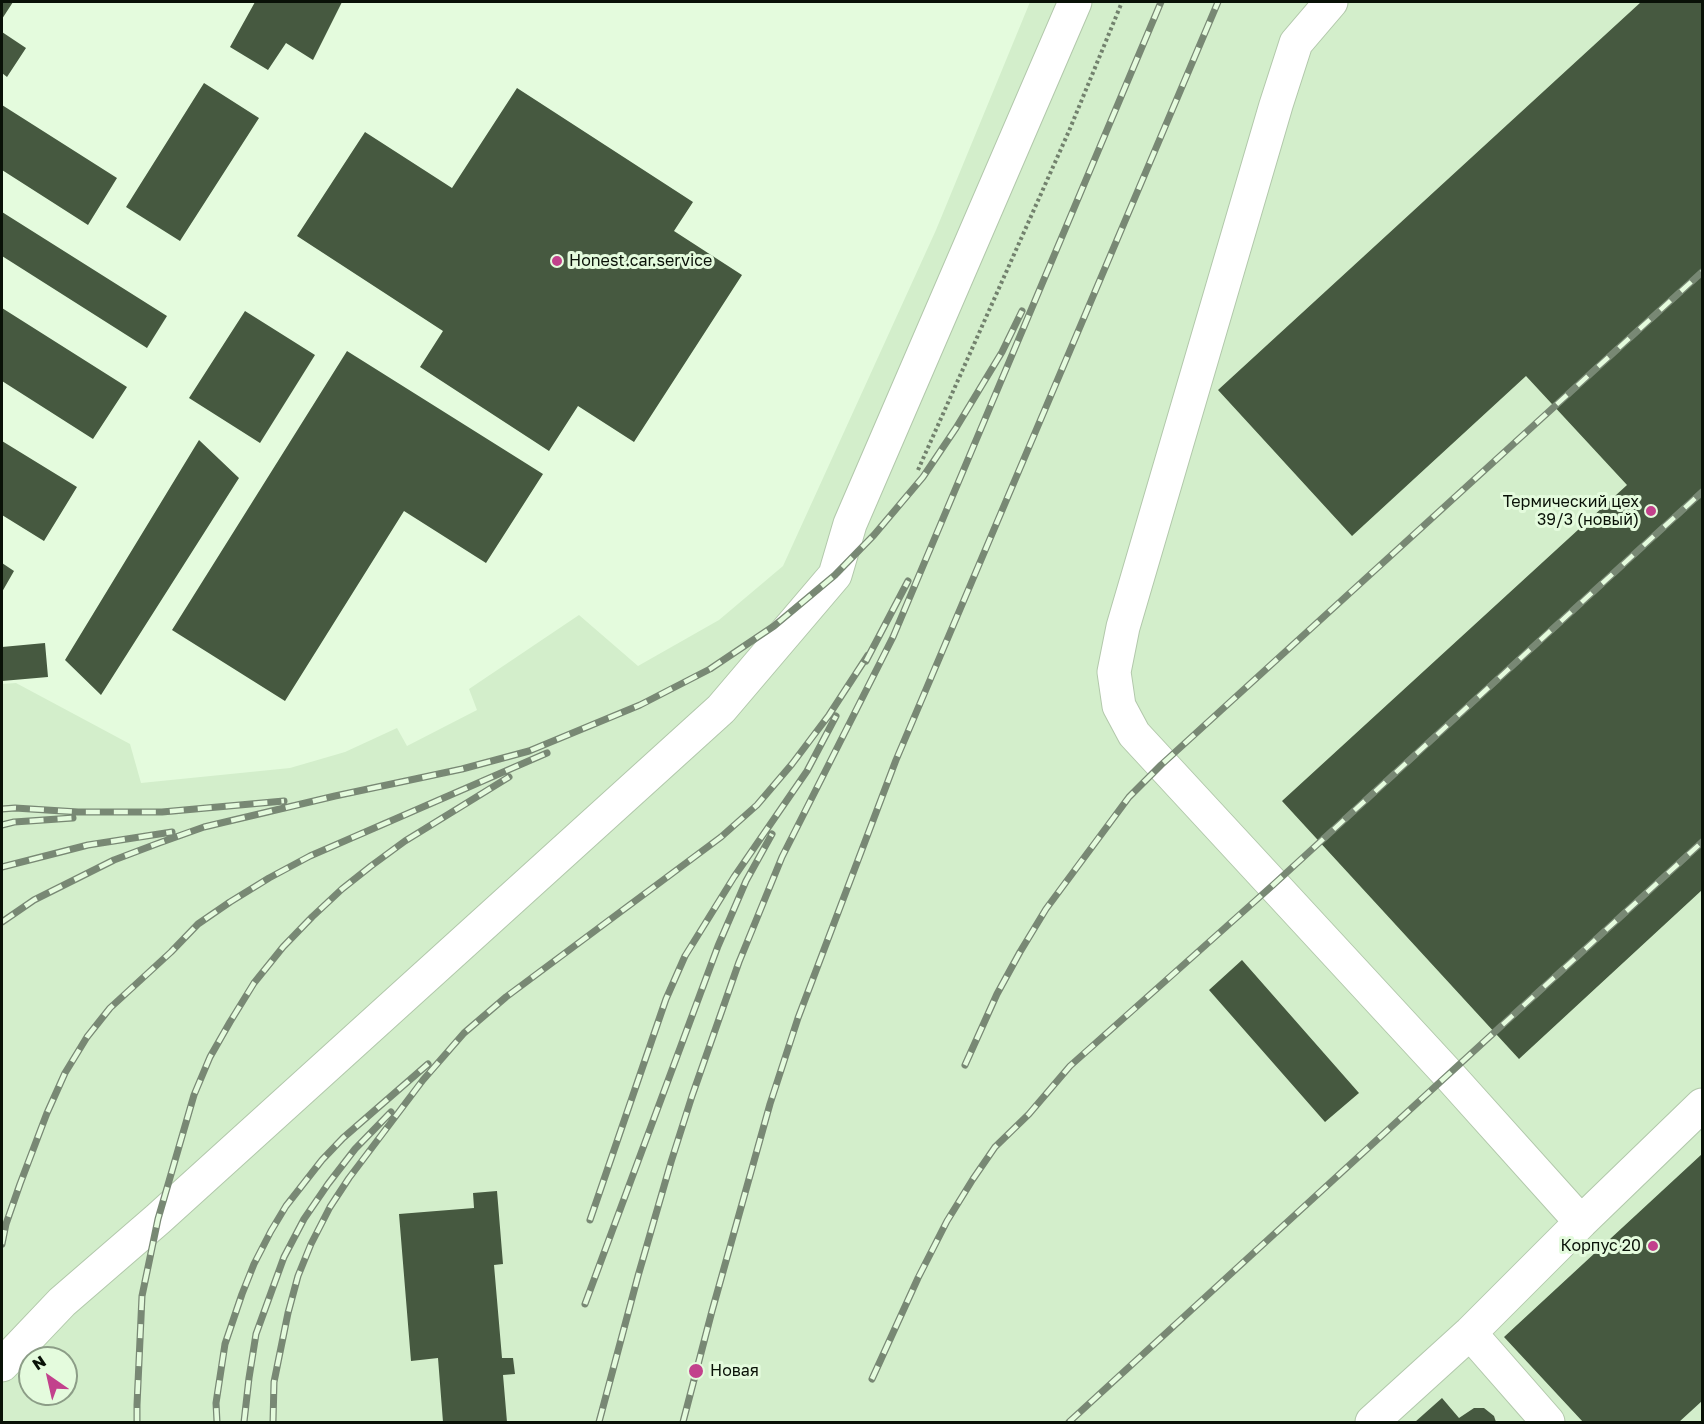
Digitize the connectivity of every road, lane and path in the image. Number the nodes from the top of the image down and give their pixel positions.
1 (1075, 2) edge
2 (1122, 2) edge
3 (1331, 2) edge
4 (918, 470) dead end
5 (1702, 1105) edge
6 (1581, 1222) junction
7 (1470, 1333) junction
8 (2, 1365) edge
9 (1372, 1422) edge
10 (1548, 1422) edge

1 - 8 lane
2 - 4 path
3 - 6 lane
5 - 6 lane
6 - 7 lane
7 - 9 lane
7 - 10 lane

